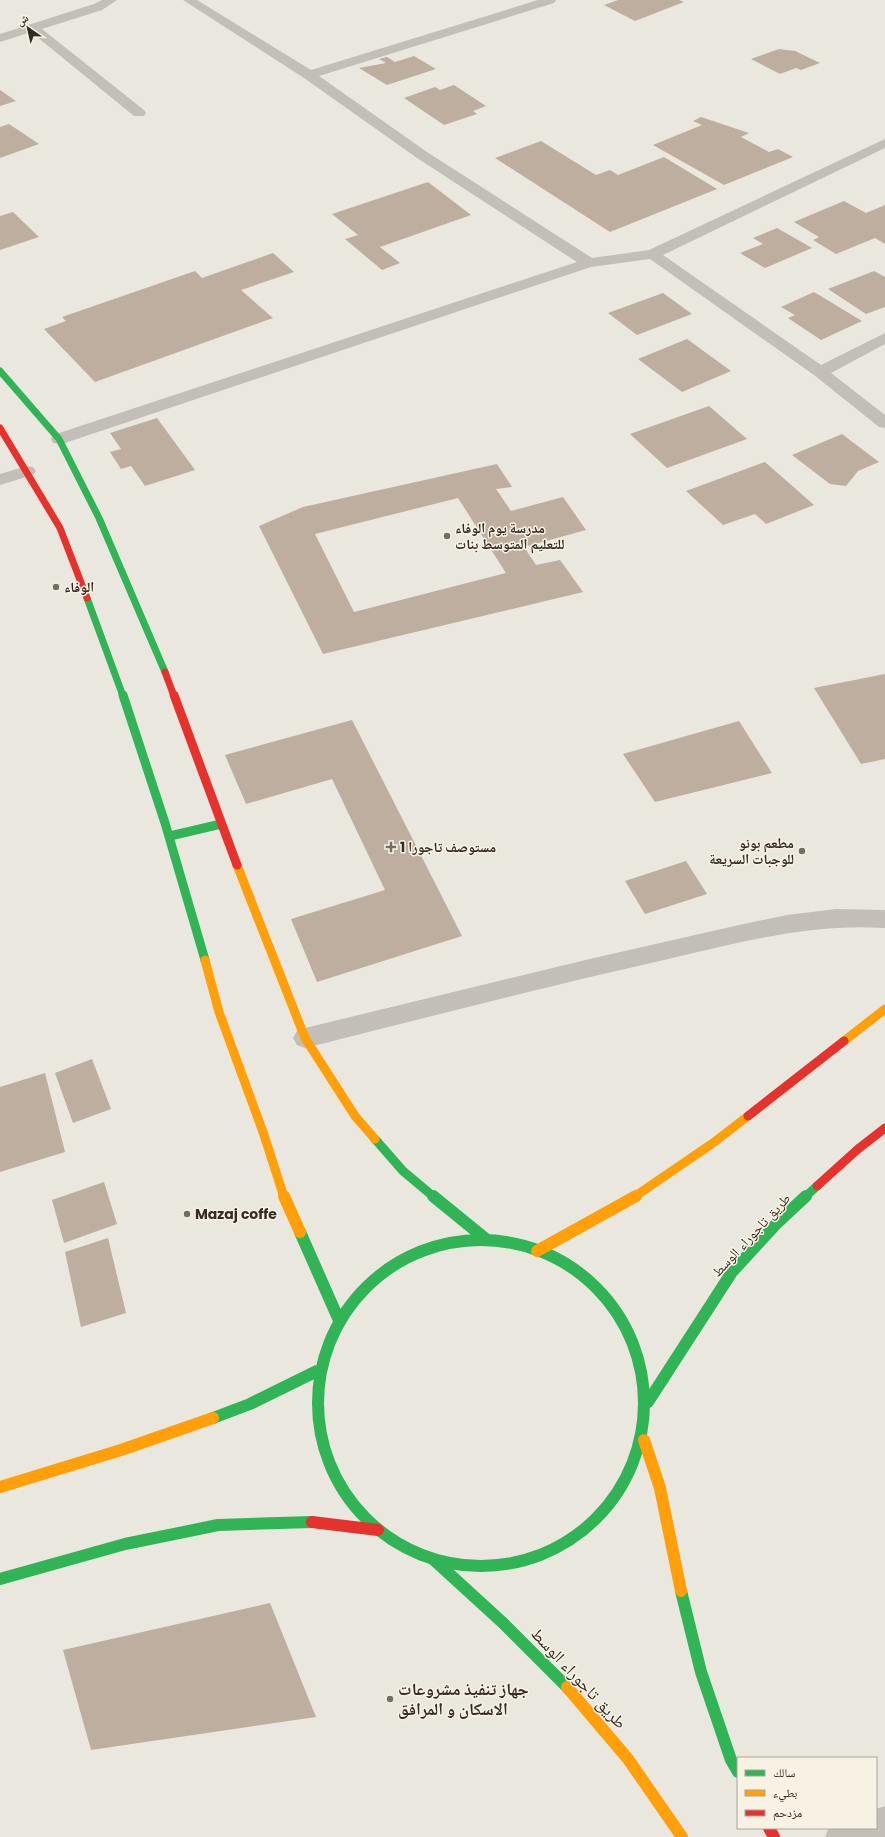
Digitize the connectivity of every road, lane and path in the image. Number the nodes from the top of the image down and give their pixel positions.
1 (111, 0) edge
2 (189, 0) edge
3 (550, 0) edge
4 (34, 28) junction
5 (0, 38) edge
6 (309, 75) junction
7 (139, 113) dead end
8 (885, 143) edge
9 (653, 254) junction
10 (589, 263) junction
11 (885, 338) edge
12 (0, 371) edge
13 (820, 372) junction
14 (885, 423) edge
15 (0, 428) edge
16 (59, 439) junction
17 (27, 471) junction
18 (0, 480) edge
19 (221, 824) junction
20 (170, 836) junction
21 (885, 919) edge
22 (885, 1009) edge
23 (306, 1038) junction
24 (885, 1128) edge
25 (487, 1240) junction
26 (537, 1251) junction
27 (338, 1318) junction
28 (317, 1371) junction
29 (648, 1402) junction
30 (644, 1440) junction
31 (0, 1487) edge
32 (378, 1530) junction
33 (433, 1559) junction
34 (0, 1579) edge
35 (737, 1770) edge
36 (861, 1829) edge
37 (682, 1837) edge
38 (841, 1837) edge

1 - 4 street
2 - 6 street
3 - 6 street
4 - 5 street
4 - 7 street
6 - 10 street
8 - 9 street
9 - 10 street
9 - 13 street
10 - 16 street
11 - 13 street
12 - 16 main road
13 - 14 street
15 - 17 main road
16 - 19 main road
17 - 18 street
17 - 20 main road
19 - 20 main road
19 - 23 main road
20 - 27 main road
21 - 23 street
22 - 26 main road
23 - 25 main road
24 - 29 main road, طريق تاجوراء الوسط
25 - 26 main road
25 - 27 main road
26 - 29 main road
27 - 28 main road
28 - 31 main road
28 - 32 main road
29 - 30 main road
30 - 33 main road
30 - 35 main road
32 - 33 main road
32 - 34 main road
33 - 37 main road, طريق تاجوراء الوسط
36 - 38 street

